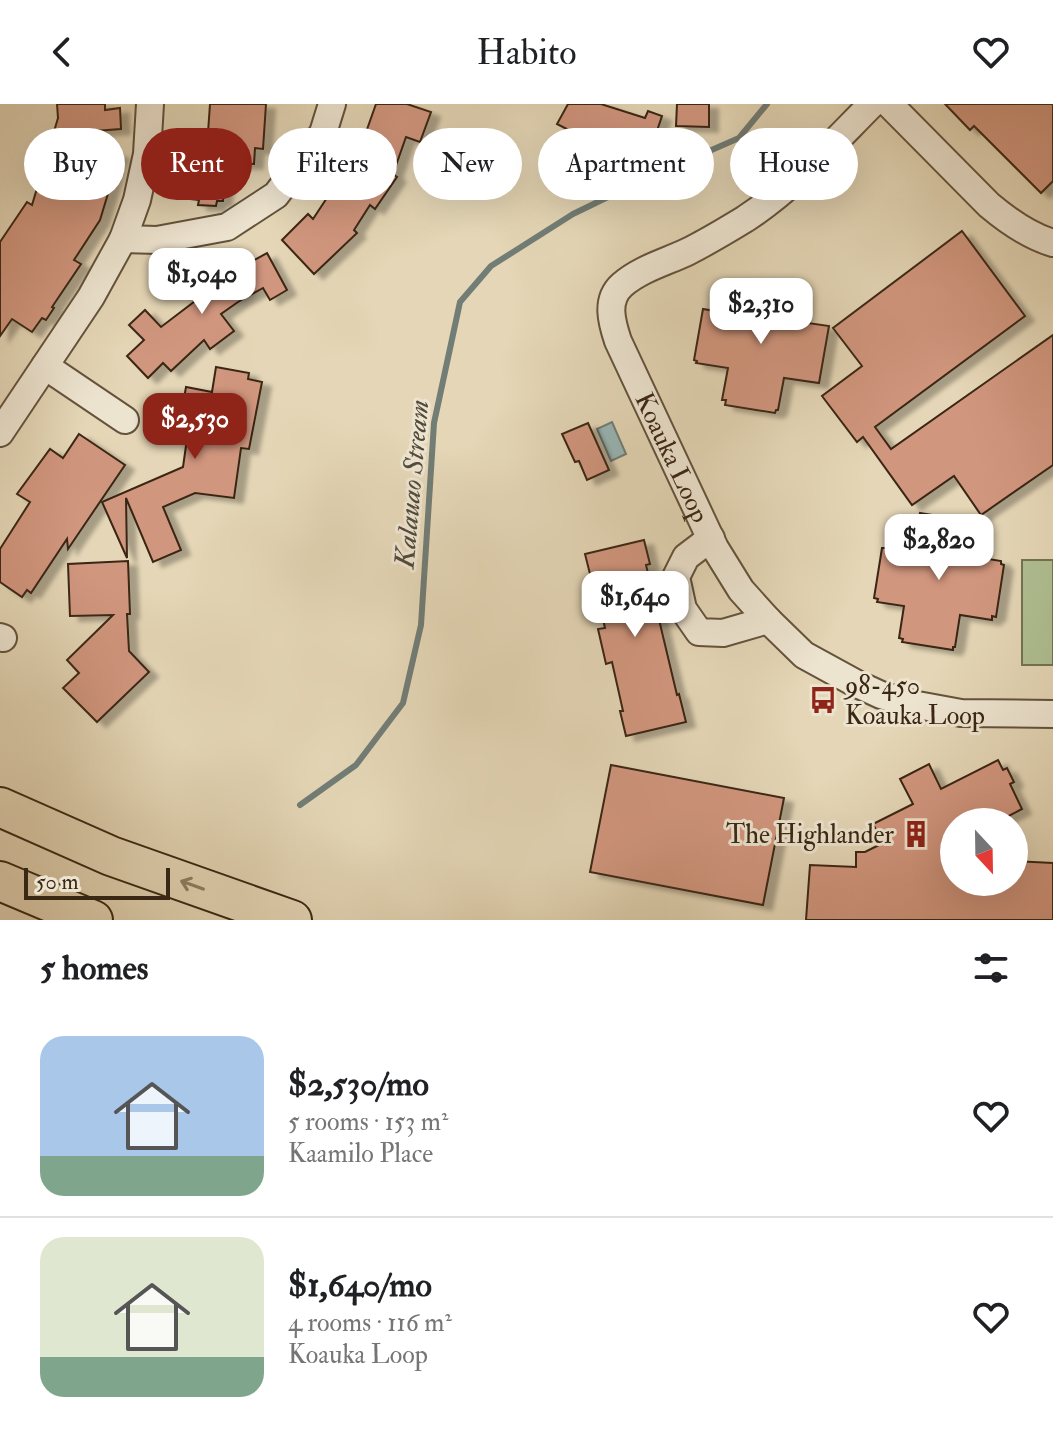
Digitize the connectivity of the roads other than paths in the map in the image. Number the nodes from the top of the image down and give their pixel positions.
1 (150, 104) edge
2 (332, 104) edge
3 (872, 104) edge
4 (889, 104) edge
5 (123, 239) junction
6 (1053, 243) edge
7 (45, 366) junction
8 (125, 420) dead end
9 (0, 433) edge
10 (711, 538) junction
11 (768, 620) junction
12 (1053, 714) edge
13 (0, 807) edge
14 (0, 881) edge
15 (93, 920) edge
16 (292, 920) edge

1 - 5 street
2 - 5 street
3 - 10 street, Koauka Loop
4 - 6 street
5 - 7 street
7 - 8 street
7 - 9 street
10 - 11 street, Koauka Loop
10 - 11 street
11 - 12 street, Koauka Loop
16 -> 13 highway
14 - 15 highway

